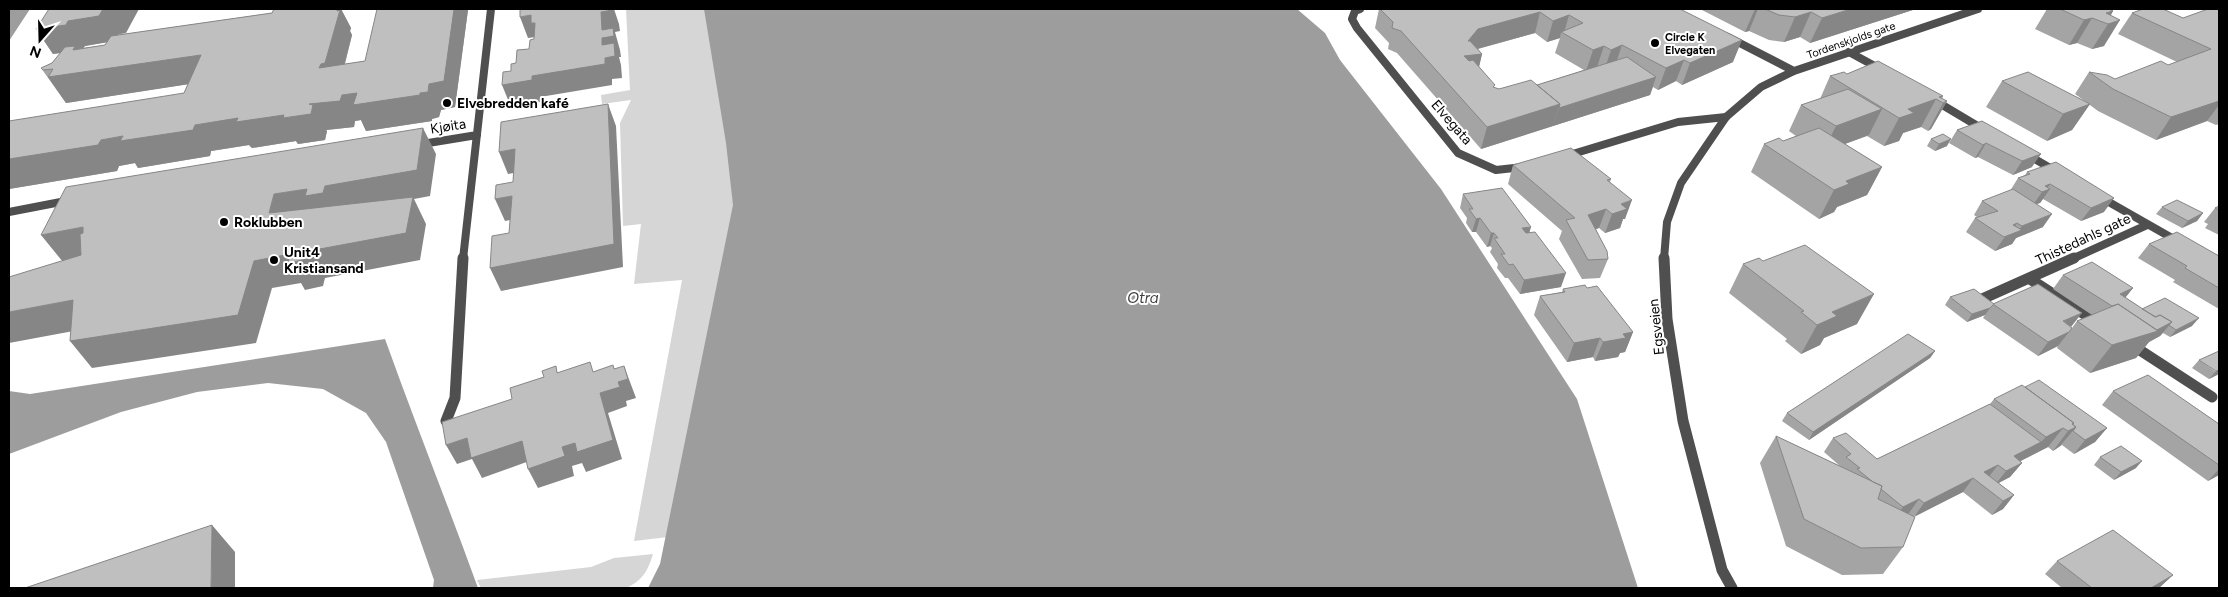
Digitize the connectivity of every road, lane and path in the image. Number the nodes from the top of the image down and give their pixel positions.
1 (491, 9) edge
2 (1360, 9) edge
3 (1978, 9) edge
4 (1716, 30) edge
5 (1849, 52) junction
6 (1794, 72) junction
7 (1893, 77) edge
8 (1761, 88) joint
9 (1927, 97) edge
10 (1726, 117) junction
11 (477, 135) junction
12 (1995, 136) edge
13 (408, 146) edge
14 (2020, 151) edge
15 (1557, 158) edge
16 (1529, 166) edge
17 (2063, 176) edge
18 (2088, 190) edge
19 (85, 198) edge
20 (9, 212) edge
21 (2147, 225) junction
22 (2187, 246) edge
23 (2030, 279) junction
24 (1982, 298) edge
25 (2104, 327) edge
26 (2121, 338) edge
27 (2212, 397) dead end
28 (446, 421) edge
29 (1732, 588) edge

1 - 11 street, Kjøita
2 - 16 street, Elvegata
3 - 5 street, Tordenskjolds gate
4 - 6 street
5 - 6 street, Tordenskjolds gate
5 - 7 street
6 - 8 street, Tordenskjolds gate
8 - 10 street, Egsveien
9 - 12 street
10 - 15 street
10 - 29 street, Egsveien
11 - 13 street, Kjøita
11 - 28 street, Kjøita
14 - 17 street
18 - 21 street
19 - 20 street
21 - 22 street
21 - 23 street, Thistedahls gate
23 - 24 street, Thistedahls gate
23 - 25 street, Thistedahls gate
26 - 27 street

